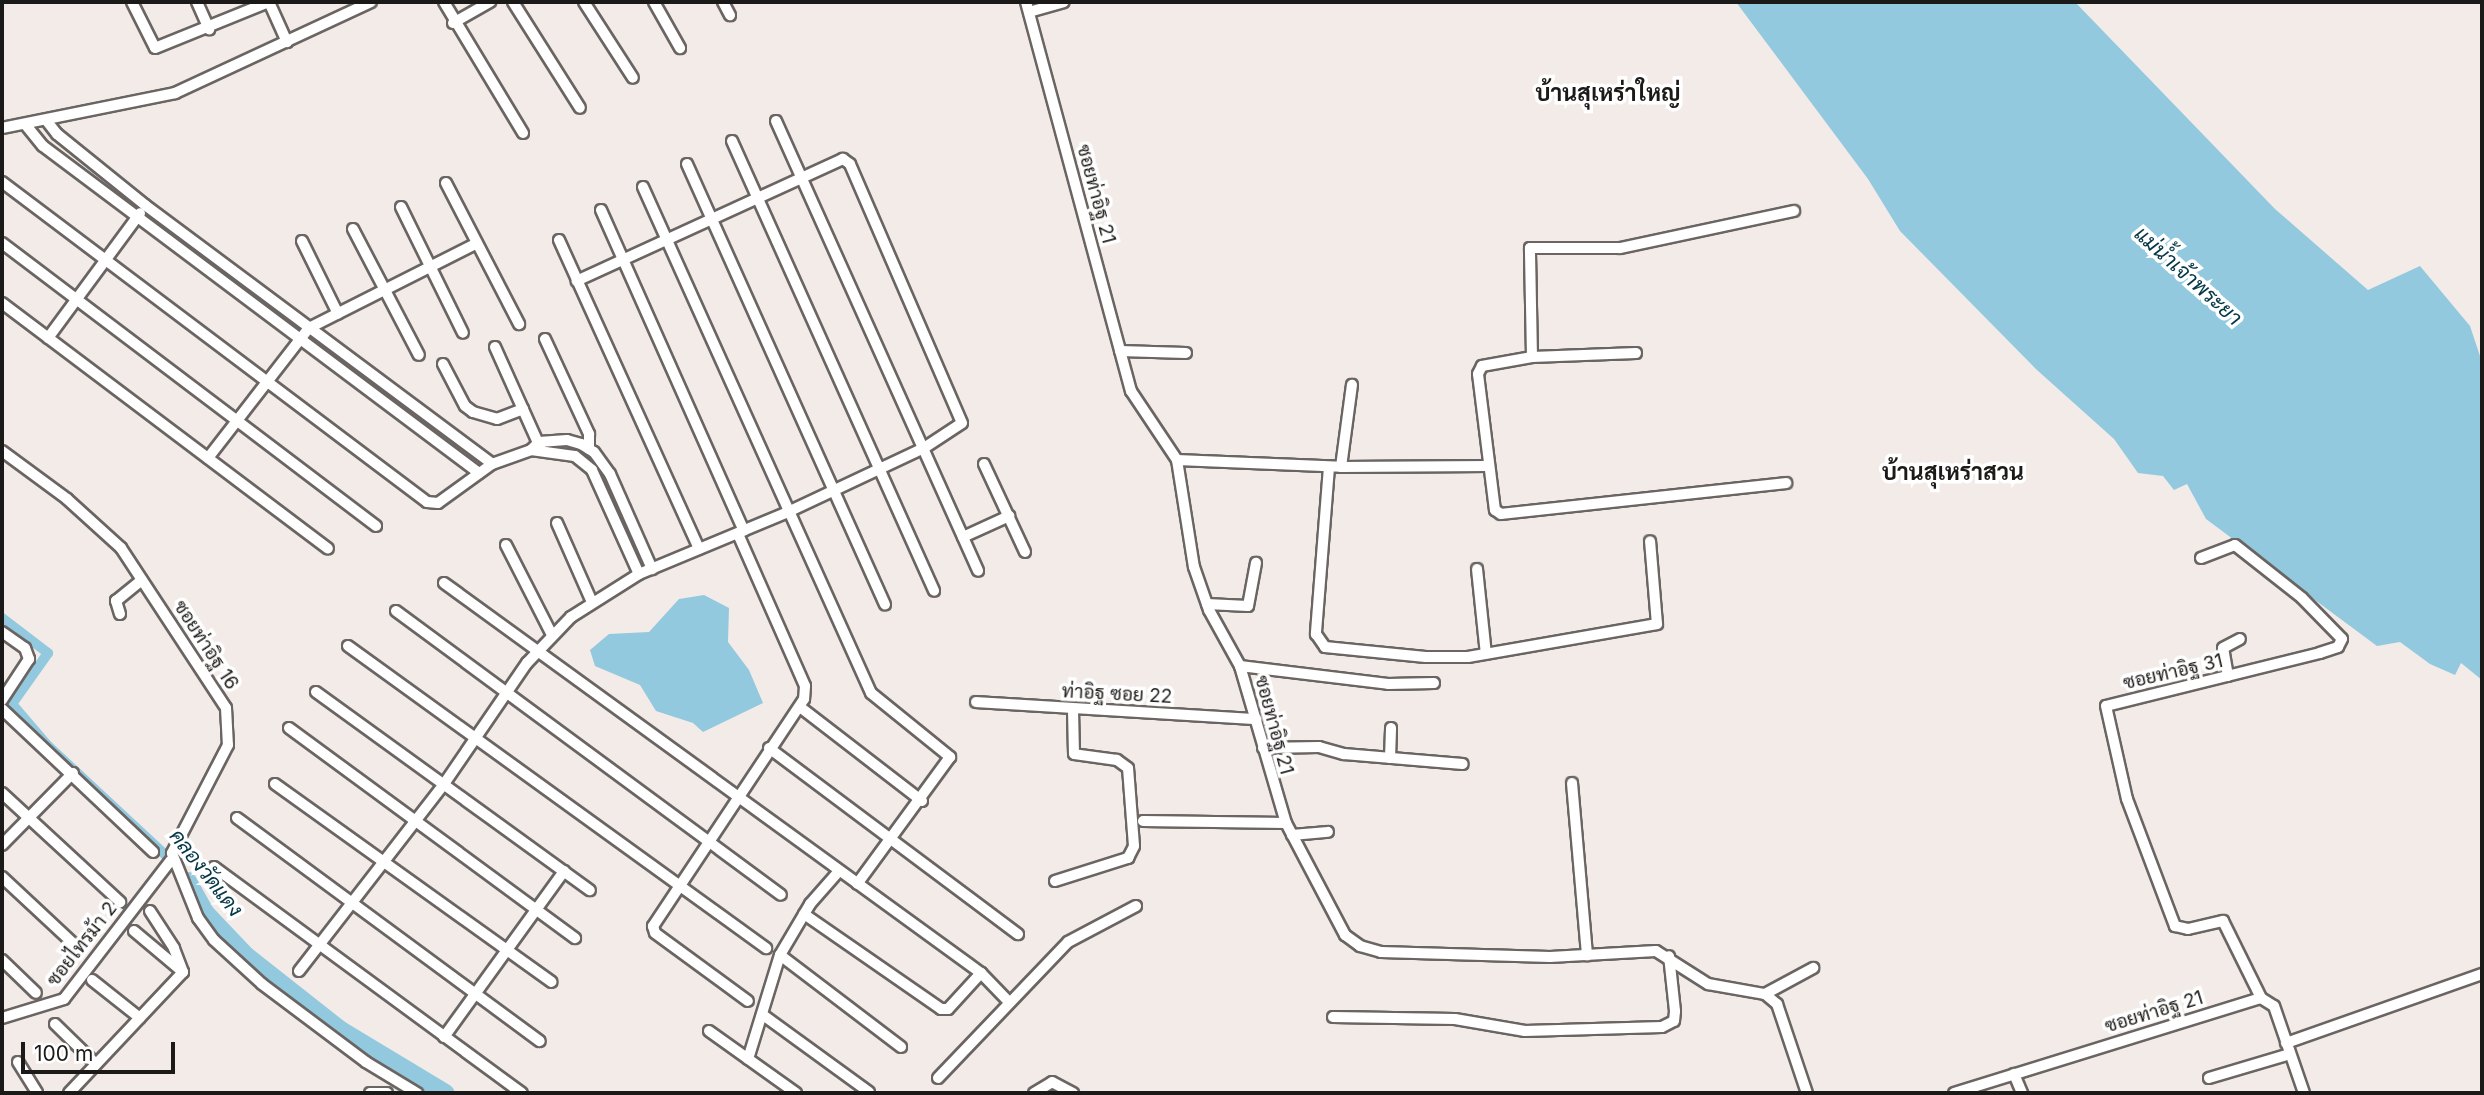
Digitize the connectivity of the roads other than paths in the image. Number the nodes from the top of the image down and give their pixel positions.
1 (132, 2) edge
2 (197, 2) edge
3 (371, 2) edge
4 (444, 2) edge
5 (490, 2) edge
6 (513, 2) edge
7 (584, 2) edge
8 (654, 2) edge
9 (723, 2) edge
10 (1064, 2) edge
11 (1027, 7) edge
12 (730, 15) dead end
13 (453, 23) junction
14 (209, 29) junction
15 (287, 42) junction
16 (680, 48) dead end
17 (633, 78) dead end
18 (580, 108) dead end
19 (46, 120) junction
20 (776, 121) dead end
21 (25, 124) junction
22 (2, 128) edge
23 (523, 133) dead end
24 (732, 141) dead end
25 (688, 164) dead end
26 (801, 176) junction
27 (2, 182) edge
28 (446, 183) dead end
29 (643, 187) dead end
30 (757, 197) junction
31 (145, 205) junction
32 (401, 207) dead end
33 (601, 210) dead end
34 (1794, 211) dead end
35 (138, 216) junction
36 (712, 218) junction
37 (353, 229) dead end
38 (667, 239) junction
39 (559, 240) dead end
40 (302, 241) dead end
41 (2, 243) edge
42 (477, 243) junction
43 (623, 259) junction
44 (105, 260) junction
45 (430, 266) junction
46 (578, 281) junction
47 (384, 290) junction
48 (76, 299) junction
49 (2, 303) edge
50 (338, 314) junction
51 (519, 324) dead end
52 (309, 328) junction
53 (463, 333) dead end
54 (48, 338) junction
55 (300, 339) junction
56 (545, 339) dead end
57 (495, 347) dead end
58 (1120, 351) junction
59 (1185, 353) dead end
60 (1636, 353) dead end
61 (419, 355) dead end
62 (1532, 357) junction
63 (443, 364) dead end
64 (266, 382) junction
65 (1352, 385) dead end
66 (523, 409) junction
67 (421, 413) junction
68 (237, 420) junction
69 (413, 425) junction
70 (537, 448) junction
71 (589, 449) junction
72 (923, 449) junction
73 (2, 451) edge
74 (208, 458) junction
75 (1177, 460) junction
76 (492, 464) junction
77 (984, 464) dead end
78 (1488, 466) junction
79 (1335, 467) junction
80 (879, 469) junction
81 (479, 474) junction
82 (1786, 483) dead end
83 (834, 491) junction
84 (790, 511) junction
85 (1009, 516) junction
86 (557, 523) dead end
87 (376, 526) dead end
88 (741, 533) junction
89 (964, 537) junction
90 (1650, 541) dead end
91 (506, 545) dead end
92 (328, 549) dead end
93 (699, 549) junction
94 (1026, 552) dead end
95 (2201, 558) dead end
96 (1255, 563) dead end
97 (652, 569) junction
98 (1477, 569) dead end
99 (978, 571) dead end
100 (639, 574) junction
101 (142, 580) junction
102 (444, 583) dead end
103 (934, 590) dead end
104 (591, 600) junction
105 (1206, 604) junction
106 (885, 605) dead end
107 (396, 611) dead end
108 (120, 614) dead end
109 (2, 632) edge
110 (552, 635) junction
111 (2240, 639) dead end
112 (348, 646) dead end
113 (538, 652) junction
114 (1486, 654) junction
115 (1240, 666) junction
116 (2228, 676) junction
117 (1434, 683) dead end
118 (316, 692) dead end
119 (506, 695) junction
120 (2, 700) edge
121 (976, 702) dead end
122 (800, 708) junction
123 (2, 709) edge
124 (1073, 709) junction
125 (1256, 719) junction
126 (289, 728) dead end
127 (1391, 728) dead end
128 (475, 738) junction
129 (769, 748) junction
130 (1263, 748) junction
131 (1390, 758) junction
132 (1463, 764) dead end
133 (73, 773) junction
134 (1572, 783) dead end
135 (275, 784) dead end
136 (444, 784) junction
137 (2, 793) edge
138 (737, 799) junction
139 (922, 800) junction
140 (29, 818) junction
141 (237, 818) dead end
142 (415, 820) junction
143 (1143, 821) dead end
144 (1286, 823) junction
145 (1328, 832) dead end
146 (1292, 835) junction
147 (892, 838) junction
148 (709, 842) junction
149 (2, 845) edge
150 (153, 852) dead end
151 (171, 860) junction
152 (383, 862) junction
153 (214, 867) dead end
154 (564, 871) junction
155 (839, 871) junction
156 (2, 877) edge
157 (1055, 881) dead end
158 (857, 884) junction
159 (677, 885) junction
160 (590, 890) dead end
161 (781, 895) dead end
162 (120, 902) dead end
163 (351, 903) junction
164 (1136, 905) dead end
165 (536, 909) junction
166 (150, 911) dead end
167 (804, 914) junction
168 (134, 931) dead end
169 (1018, 934) dead end
170 (575, 938) dead end
171 (76, 946) dead end
172 (318, 946) junction
173 (766, 948) dead end
174 (507, 950) junction
175 (1587, 955) junction
176 (780, 956) junction
177 (1669, 956) junction
178 (2, 960) edge
179 (1813, 968) dead end
180 (299, 971) dead end
181 (183, 972) junction
182 (981, 973) junction
183 (2482, 974) edge
184 (92, 980) dead end
185 (552, 982) dead end
186 (36, 993) dead end
187 (475, 993) junction
188 (1765, 994) junction
189 (2261, 998) junction
190 (748, 1001) dead end
191 (1009, 1002) junction
192 (763, 1016) junction
193 (1333, 1017) dead end
194 (2, 1018) edge
195 (140, 1018) junction
196 (55, 1024) dead end
197 (709, 1031) dead end
198 (444, 1037) junction
199 (540, 1041) dead end
200 (901, 1047) dead end
201 (2288, 1048) junction
202 (748, 1059) junction
203 (18, 1062) dead end
204 (96, 1064) junction
205 (2014, 1074) junction
206 (939, 1078) dead end
207 (2209, 1078) dead end
208 (869, 1092) edge
209 (37, 1093) edge
210 (69, 1093) edge
211 (417, 1093) edge
212 (522, 1093) edge
213 (796, 1093) edge
214 (1034, 1093) edge
215 (1073, 1093) edge
216 (1807, 1093) edge
217 (1954, 1093) edge
218 (2022, 1093) edge
219 (2304, 1093) edge

1 - 14 street
2 - 14 street
3 - 15 street
4 - 13 street
5 - 13 street
6 - 18 street
7 - 17 street
8 - 16 street
9 - 12 street
10 - 11 street
11 - 58 street, ซอยท่าอิฐ 21
13 - 23 street
14 - 15 street
15 - 19 street
19 - 21 street
19 - 31 street
20 - 26 street
21 - 22 street
21 - 35 street
24 - 30 street
25 - 36 street
26 - 30 street
26 - 72 street
26 - 72 street
27 - 44 street
28 - 42 street
29 - 38 street
30 - 36 street
30 - 80 street
31 - 35 street
31 - 52 street
32 - 45 street
33 - 43 street
34 - 62 street
35 - 44 street
35 - 55 street
36 - 38 street
36 - 83 street
37 - 47 street
38 - 43 street
38 - 84 street
39 - 46 street
40 - 50 street
41 - 48 street
42 - 45 street
42 - 51 street
43 - 46 street
43 - 88 street
44 - 48 street
44 - 64 street
45 - 47 street
45 - 53 street
46 - 93 street
47 - 50 street
47 - 61 street
48 - 54 street
48 - 68 street
49 - 54 street
50 - 52 street
52 - 55 street
52 - 67 street
54 - 74 street
55 - 64 street
55 - 69 street
56 - 71 street
57 - 66 street
58 - 59 street
58 - 75 street, ซอยท่าอิฐ 21
60 - 62 street
62 - 78 street
63 - 66 street
64 - 68 street
64 - 81 street
65 - 79 street
66 - 70 street
67 - 69 street
67 - 76 street
68 - 74 street
68 - 87 street
69 - 81 street
70 - 71 street
70 - 76 street
70 - 100 street
71 - 97 street
72 - 80 street
72 - 89 street
73 - 101 street, ซอยท่าอิฐ 16
74 - 92 street
75 - 79 street
75 - 105 street, ซอยท่าอิฐ 21
76 - 81 street
77 - 85 street
78 - 79 street
78 - 82 street
79 - 114 street
80 - 83 street
80 - 103 street
83 - 84 street
83 - 106 street
84 - 88 street
84 - 139 street
85 - 89 street
85 - 94 street
86 - 104 street
88 - 93 street
88 - 122 street
89 - 99 street
90 - 114 street
91 - 110 street
93 - 97 street
95 - 116 street, ซอยท่าอิฐ 31
96 - 105 street
97 - 100 street
98 - 114 street
100 - 104 street
101 - 108 street
101 - 151 street, ซอยท่าอิฐ 16
102 - 113 street
104 - 110 street
105 - 115 street, ซอยท่าอิฐ 21
107 - 119 street
109 - 120 street
110 - 113 street
111 - 116 street
112 - 128 street
113 - 119 street
113 - 138 street
115 - 117 street
115 - 125 street, ซอยท่าอิฐ 21
116 - 189 street, ซอยท่าอิฐ 31
118 - 136 street
119 - 128 street
119 - 148 street
121 - 124 street, ท่าอิฐ ซอย 22
122 - 129 street
122 - 139 street
123 - 133 street
124 - 125 street, ท่าอิฐ ซอย 22
124 - 157 street
125 - 130 street, ซอยท่าอิฐ 21
126 - 142 street
127 - 131 street
128 - 136 street
128 - 159 street
129 - 138 street
129 - 147 street
130 - 131 street
130 - 144 street, ซอยท่าอิฐ 21
131 - 132 street
133 - 140 street
133 - 150 street
134 - 175 street
135 - 152 street
136 - 142 street
136 - 154 street
137 - 140 street
138 - 148 street
138 - 155 street
139 - 147 street
140 - 149 street
140 - 162 street
141 - 163 street
142 - 152 street
142 - 165 street
143 - 144 street
144 - 146 street, ซอยท่าอิฐ 21
145 - 146 street
146 - 175 street, ซอยท่าอิฐ 21
147 - 158 street
147 - 169 street
148 - 159 street
148 - 161 street
151 - 194 street, ซอยไทรม้า 2
151 - 211 street
152 - 163 street
152 - 174 street
153 - 172 street
154 - 160 street
154 - 165 street
155 - 158 street
155 - 167 street
156 - 171 street
158 - 182 street
159 - 173 street
159 - 190 street
163 - 172 street
163 - 187 street
164 - 191 street
165 - 170 street
165 - 174 street
166 - 181 street
167 - 176 street
167 - 182 street
168 - 181 street
172 - 180 street
172 - 198 street
174 - 185 street
174 - 187 street
175 - 177 street, ซอยท่าอิฐ 21
176 - 192 street
176 - 200 street
177 - 188 street
177 - 193 street
178 - 186 street
179 - 188 street
181 - 195 street
182 - 191 street
183 - 201 street
184 - 195 street
187 - 198 street
187 - 199 street
188 - 216 street
189 - 201 street
189 - 205 street, ซอยท่าอิฐ 21
191 - 206 street
192 - 202 street
192 - 208 street
195 - 204 street
196 - 204 street
197 - 202 street
198 - 212 street
201 - 207 street
201 - 219 street
202 - 213 street
203 - 209 street
204 - 210 street
205 - 217 street, ซอยท่าอิฐ 21
205 - 218 street
214 - 215 street

